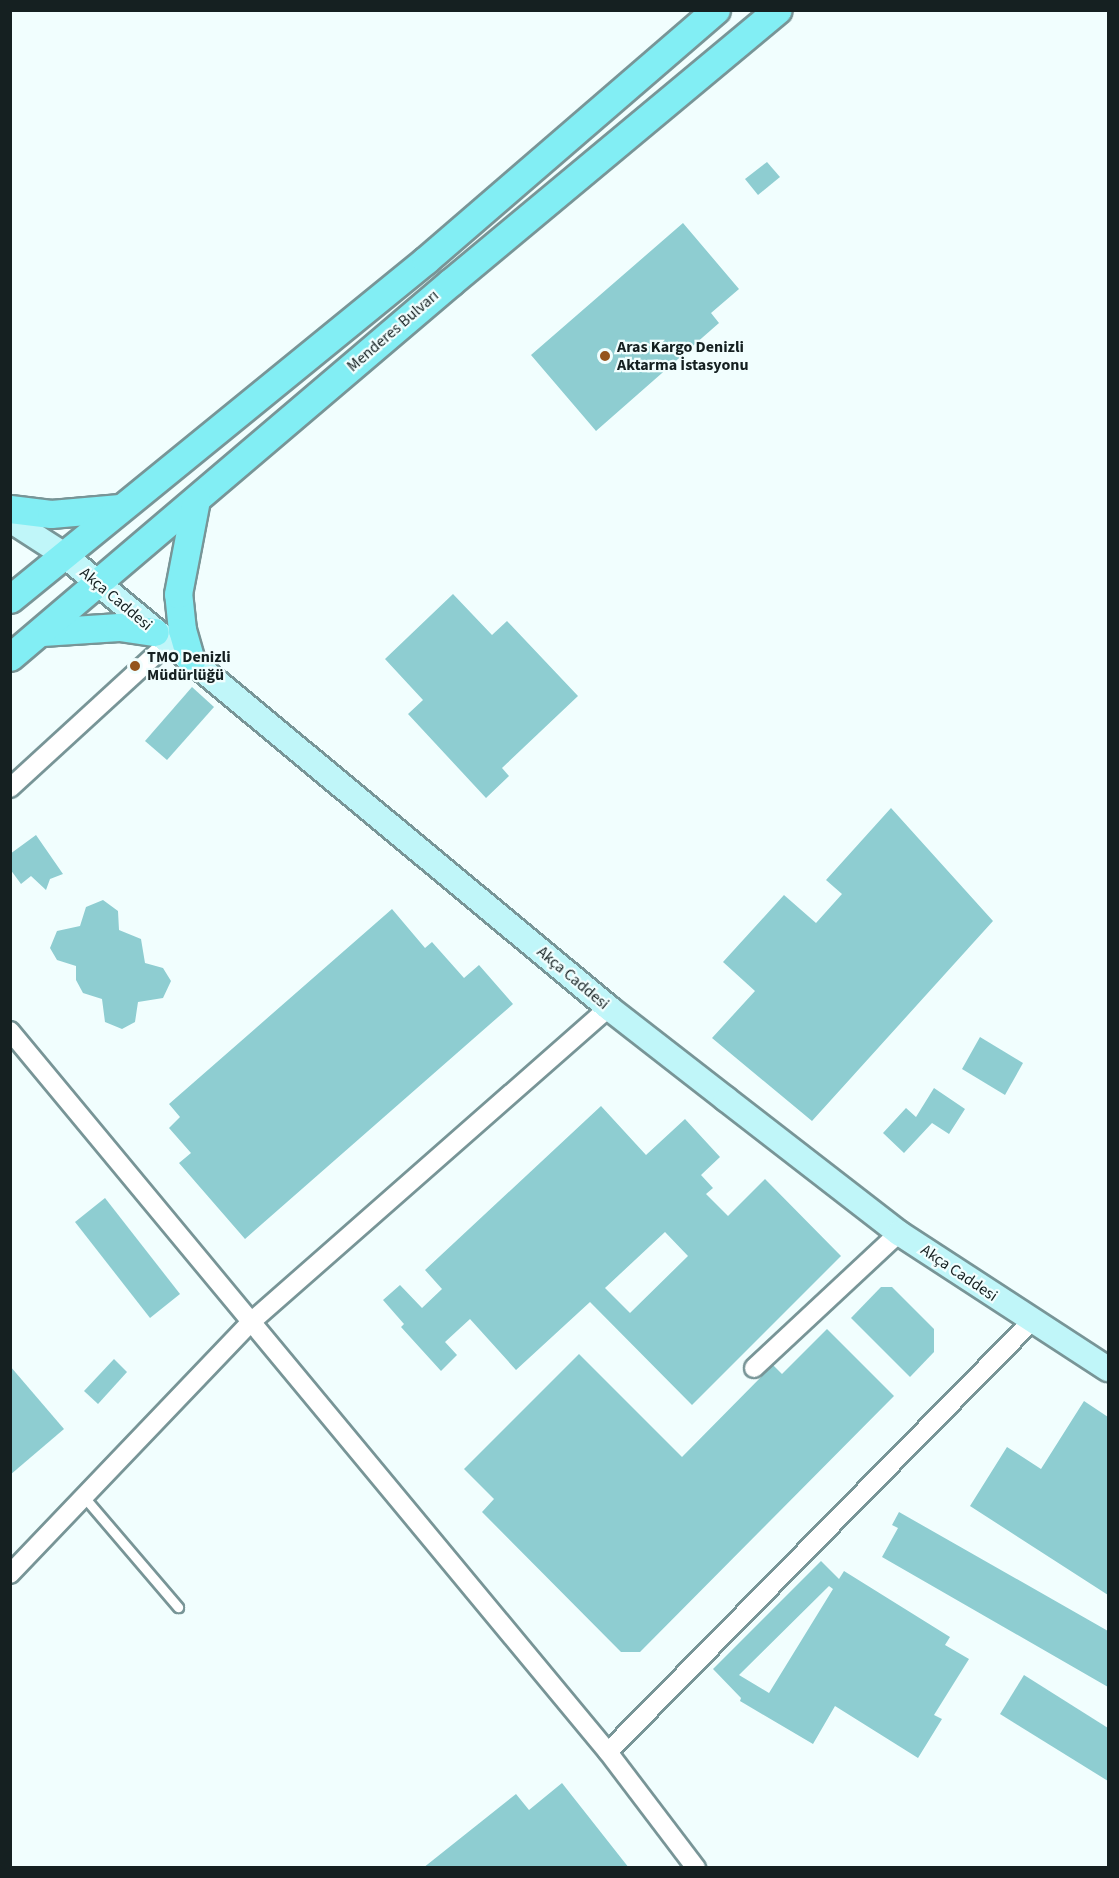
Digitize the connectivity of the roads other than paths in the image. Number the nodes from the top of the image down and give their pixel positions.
1 (716, 10) edge
2 (778, 10) edge
3 (426, 260) junction
4 (196, 500) junction
5 (120, 508) junction
6 (10, 509) edge
7 (10, 520) edge
8 (82, 570) junction
9 (10, 599) edge
10 (42, 632) junction
11 (169, 635) junction
12 (10, 638) edge
13 (10, 657) edge
14 (191, 662) joint
15 (10, 788) edge
16 (609, 1008) junction
17 (10, 1031) edge
18 (899, 1233) junction
19 (1032, 1321) junction
20 (251, 1322) junction
21 (754, 1368) dead end
22 (1108, 1369) edge
23 (84, 1497) junction
24 (10, 1574) edge
25 (178, 1607) dead end
26 (608, 1752) junction
27 (696, 1868) edge

1 - 3 main road, Menderes Bulvarı
2 - 4 main road, Menderes Bulvarı
3 - 5 main road, Menderes Bulvarı
3 - 8 main road
4 - 8 main road, Menderes Bulvarı
4 - 11 main road
5 - 6 main road
5 - 8 main road, Menderes Bulvarı
7 - 8 street, Akça Caddesi
8 - 9 main road, Menderes Bulvarı
8 - 10 main road, Menderes Bulvarı
8 - 11 street, Akça Caddesi
8 - 12 main road
10 - 11 main road
10 - 13 main road, Menderes Bulvarı
11 - 14 main road
11 - 15 street
14 - 16 street, Akça Caddesi
16 - 18 street, Akça Caddesi
16 - 20 street
17 - 20 street
18 - 19 street, Akça Caddesi
18 - 21 street
19 - 22 street, Akça Caddesi
19 - 26 street
20 - 23 street
20 - 26 street
23 - 24 street
23 - 25 lane
26 - 27 street

